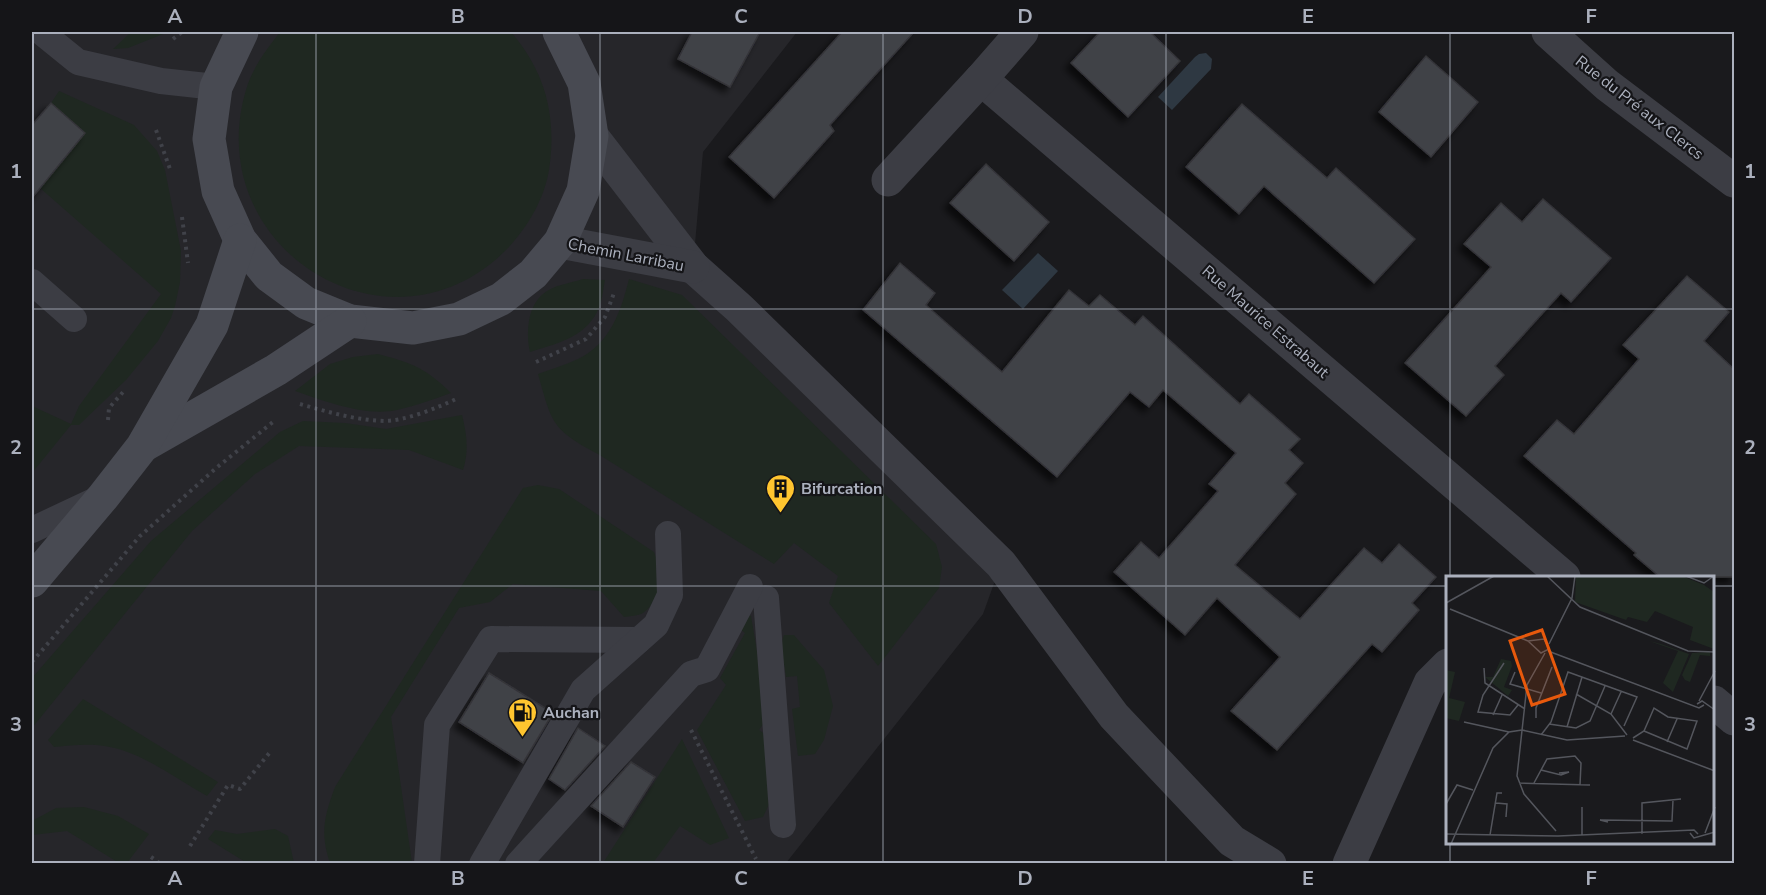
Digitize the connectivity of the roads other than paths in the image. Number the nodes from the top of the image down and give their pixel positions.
1 (41, 32) edge
2 (242, 32) edge
3 (1022, 32) edge
4 (1548, 32) edge
5 (562, 33) edge
6 (981, 79) junction
7 (216, 87) junction
8 (592, 136) junction
9 (888, 180) dead end
10 (1734, 181) edge
11 (240, 240) junction
12 (560, 242) junction
13 (693, 267) junction
14 (32, 282) edge
15 (74, 319) dead end
16 (350, 321) junction
17 (142, 447) junction
18 (103, 497) junction
19 (32, 530) edge
20 (668, 534) dead end
21 (1549, 573) edge
22 (32, 581) edge
23 (639, 640) junction
24 (1446, 667) edge
25 (1715, 704) edge
26 (1734, 719) edge
27 (783, 825) dead end
28 (427, 864) edge
29 (482, 864) edge
30 (518, 864) edge
31 (1270, 864) edge
32 (1349, 864) edge

1 - 7 lane
2 - 7 main road
3 - 6 street
4 - 10 street, Rue du Pré aux Clercs
5 - 8 main road
6 - 9 street
6 - 21 street, Rue Maurice Estrabaut
7 - 11 main road
8 - 12 main road
8 - 13 street
11 - 16 main road
11 - 17 main road
12 - 13 street, Chemin Larribau
12 - 16 main road
13 - 31 street
14 - 15 lane
16 - 17 main road
17 - 18 main road
18 - 19 lane
18 - 22 main road
20 - 23 lane
23 - 28 lane
23 - 29 lane
24 - 32 street
25 - 26 street
27 - 30 lane

